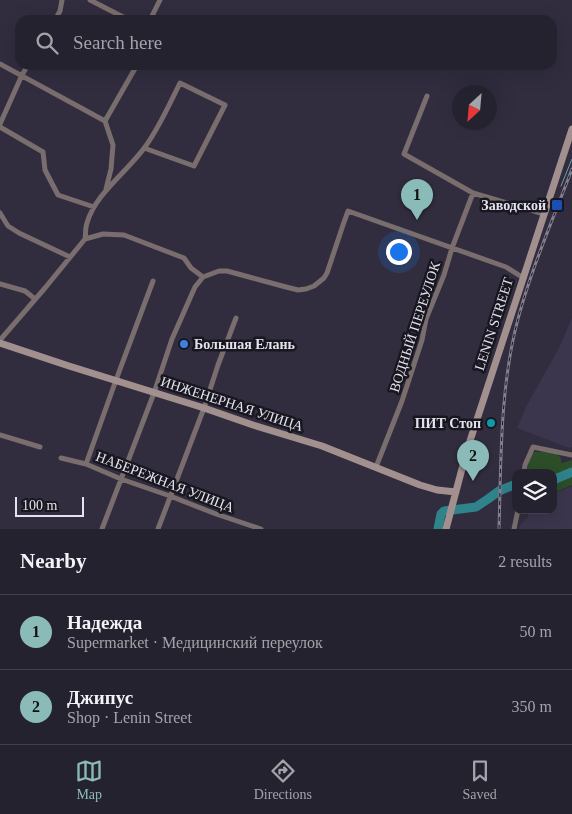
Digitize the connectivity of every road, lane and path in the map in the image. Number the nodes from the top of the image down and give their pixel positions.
1 (62, 0) edge
2 (90, 0) edge
3 (160, 0) edge
4 (58, 15) edge
5 (119, 15) edge
6 (152, 15) edge
7 (0, 64) edge
8 (25, 70) edge
9 (134, 70) edge
10 (22, 75) junction
11 (428, 96) dead end
12 (105, 121) junction
13 (0, 126) edge
14 (572, 129) edge
15 (144, 148) junction
16 (106, 190) junction
17 (473, 193) junction
18 (94, 207) junction
19 (0, 214) edge
20 (544, 214) junction
21 (85, 239) junction
22 (452, 248) junction
23 (70, 257) junction
24 (203, 277) junction
25 (522, 278) junction
26 (154, 281) dead end
27 (0, 284) edge
28 (35, 299) junction
29 (236, 318) dead end
30 (0, 341) edge
31 (116, 380) junction
32 (154, 393) junction
33 (204, 408) junction
34 (0, 435) edge
35 (40, 447) dead end
36 (572, 455) edge
37 (61, 458) dead end
38 (86, 464) junction
39 (376, 467) junction
40 (524, 469) edge
41 (121, 480) junction
42 (456, 492) junction
43 (170, 496) junction
44 (517, 514) edge
45 (102, 529) edge
46 (158, 529) edge
47 (261, 529) edge
48 (446, 529) edge
49 (514, 529) edge

1 - 4 street
2 - 5 street
3 - 6 street
7 - 10 street
8 - 10 street
9 - 12 street
10 - 12 street
10 - 13 street
11 - 17 street
12 - 16 street
13 - 18 street
14 - 20 street, LENIN STREET
15 - 15 street
15 - 16 street
16 - 18 street
17 - 20 street
17 - 22 street, ВОДНЫЙ ПЕРЕУЛОК
18 - 21 street
19 - 23 street
20 - 25 street, LENIN STREET
21 - 23 street
21 - 24 street
22 - 24 street
22 - 25 street
22 - 39 street, ВОДНЫЙ ПЕРЕУЛОК
23 - 28 street
24 - 32 street
25 - 42 street, LENIN STREET
26 - 31 street
27 - 28 street
28 - 30 street
29 - 33 street
30 - 31 street, ИНЖЕНЕРНАЯ УЛИЦА
31 - 32 street, ИНЖЕНЕРНАЯ УЛИЦА
31 - 38 street
32 - 33 street, ИНЖЕНЕРНАЯ УЛИЦА
32 - 41 street
33 - 39 street, ИНЖЕНЕРНАЯ УЛИЦА
33 - 43 street
34 - 35 street
36 - 40 street
37 - 38 street, НАБЕРЕЖНАЯ УЛИЦА
38 - 41 street, НАБЕРЕЖНАЯ УЛИЦА
39 - 42 street, ИНЖЕНЕРНАЯ УЛИЦА
41 - 43 street, НАБЕРЕЖНАЯ УЛИЦА
41 - 45 street
42 - 48 street, LENIN STREET
43 - 46 street
43 - 47 street, НАБЕРЕЖНАЯ УЛИЦА
44 - 49 street

